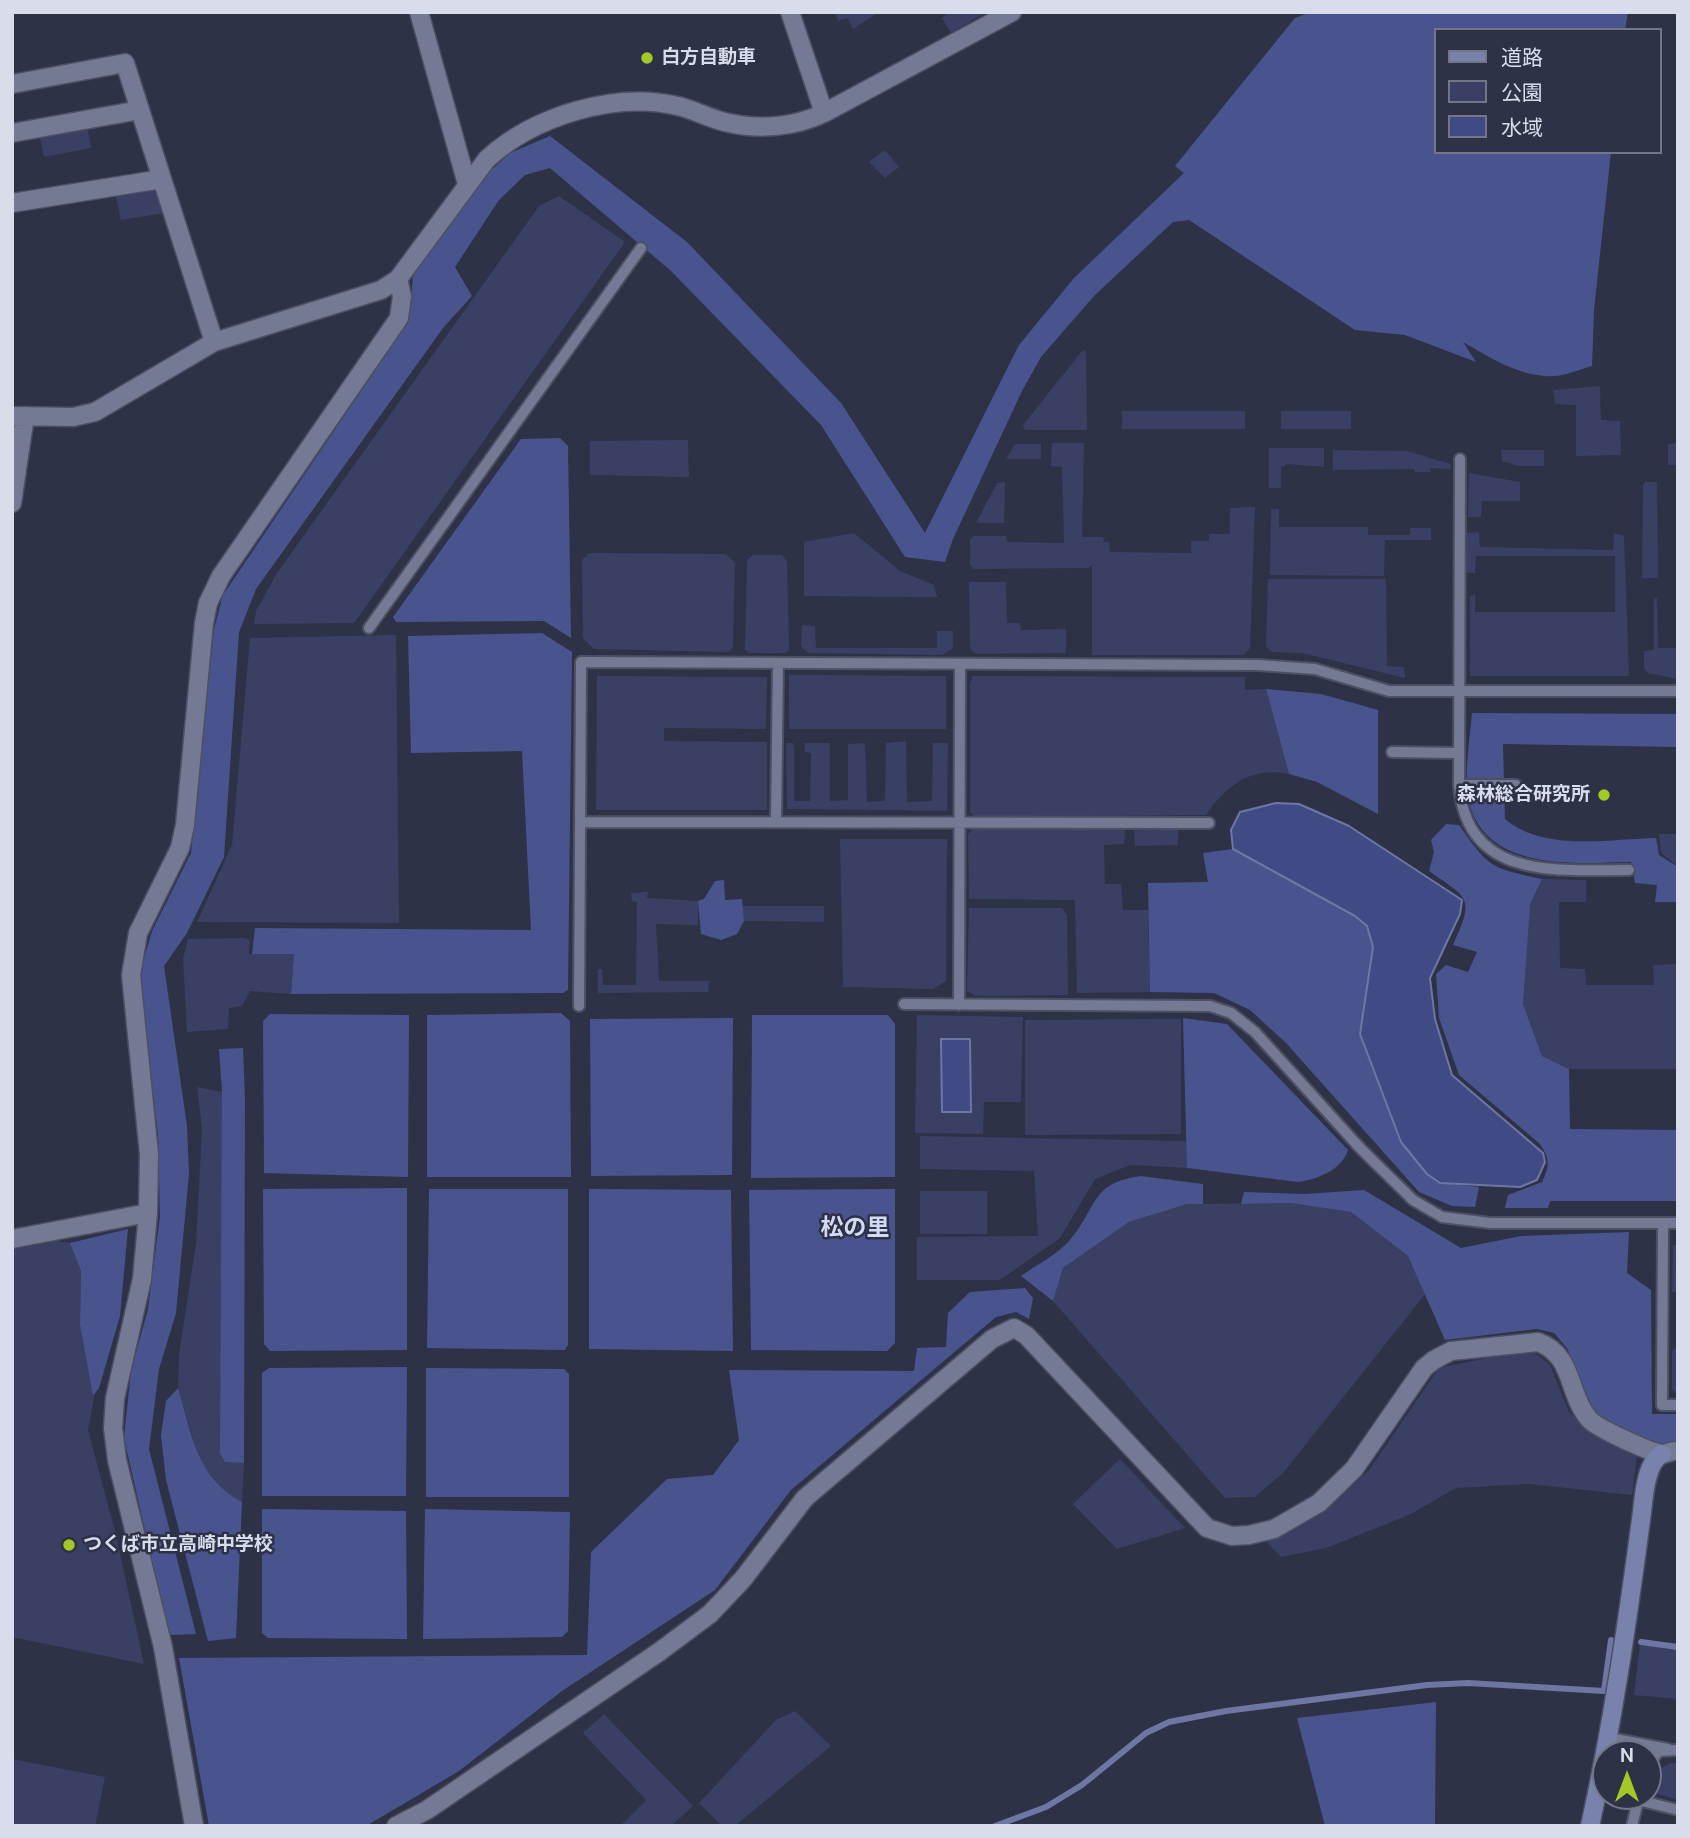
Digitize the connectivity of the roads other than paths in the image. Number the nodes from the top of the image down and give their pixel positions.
1 (419, 12) edge
2 (790, 12) edge
3 (1012, 12) edge
4 (12, 84) edge
5 (140, 110) junction
6 (824, 113) junction
7 (12, 133) edge
8 (162, 179) junction
9 (467, 184) junction
10 (12, 203) edge
11 (641, 248) dead end
12 (397, 279) junction
13 (214, 342) junction
14 (18, 416) edge
15 (1460, 459) dead end
16 (12, 503) edge
17 (369, 628) dead end
18 (778, 663) junction
19 (960, 664) junction
20 (1678, 691) edge
21 (1459, 692) junction
22 (1392, 751) dead end
23 (1459, 753) junction
24 (1459, 785) junction
25 (1516, 785) dead end
26 (580, 822) junction
27 (776, 822) junction
28 (960, 822) junction
29 (1209, 823) dead end
30 (1629, 870) dead end
31 (904, 1004) dead end
32 (959, 1005) junction
33 (579, 1006) dead end
34 (148, 1213) junction
35 (1662, 1223) junction
36 (1678, 1223) edge
37 (12, 1239) edge
38 (1678, 1405) edge
39 (1670, 1452) edge
40 (1609, 1738) junction
41 (1673, 1749) edge
42 (194, 1826) edge
43 (396, 1826) edge
44 (1590, 1826) edge

1 - 9 street
2 - 6 street
3 - 6 street
4 - 5 street
5 - 7 street
5 - 8 street
6 - 9 street
8 - 10 street
8 - 13 street
9 - 12 street
11 - 17 lane
12 - 13 street
12 - 34 street
13 - 14 street
14 - 16 street
15 - 21 lane
18 - 19 lane
18 - 26 lane
18 - 27 lane
19 - 21 lane
19 - 28 lane
20 - 21 lane
21 - 23 lane
22 - 23 lane
23 - 24 lane
24 - 25 lane
24 - 30 lane
26 - 27 lane
26 - 33 lane
27 - 28 lane
28 - 29 lane
28 - 32 lane
31 - 32 lane
32 - 35 lane
34 - 37 street
34 - 42 street
35 - 36 lane
35 - 38 lane
39 - 40 street
39 - 43 street
40 - 41 lane
40 - 44 street

